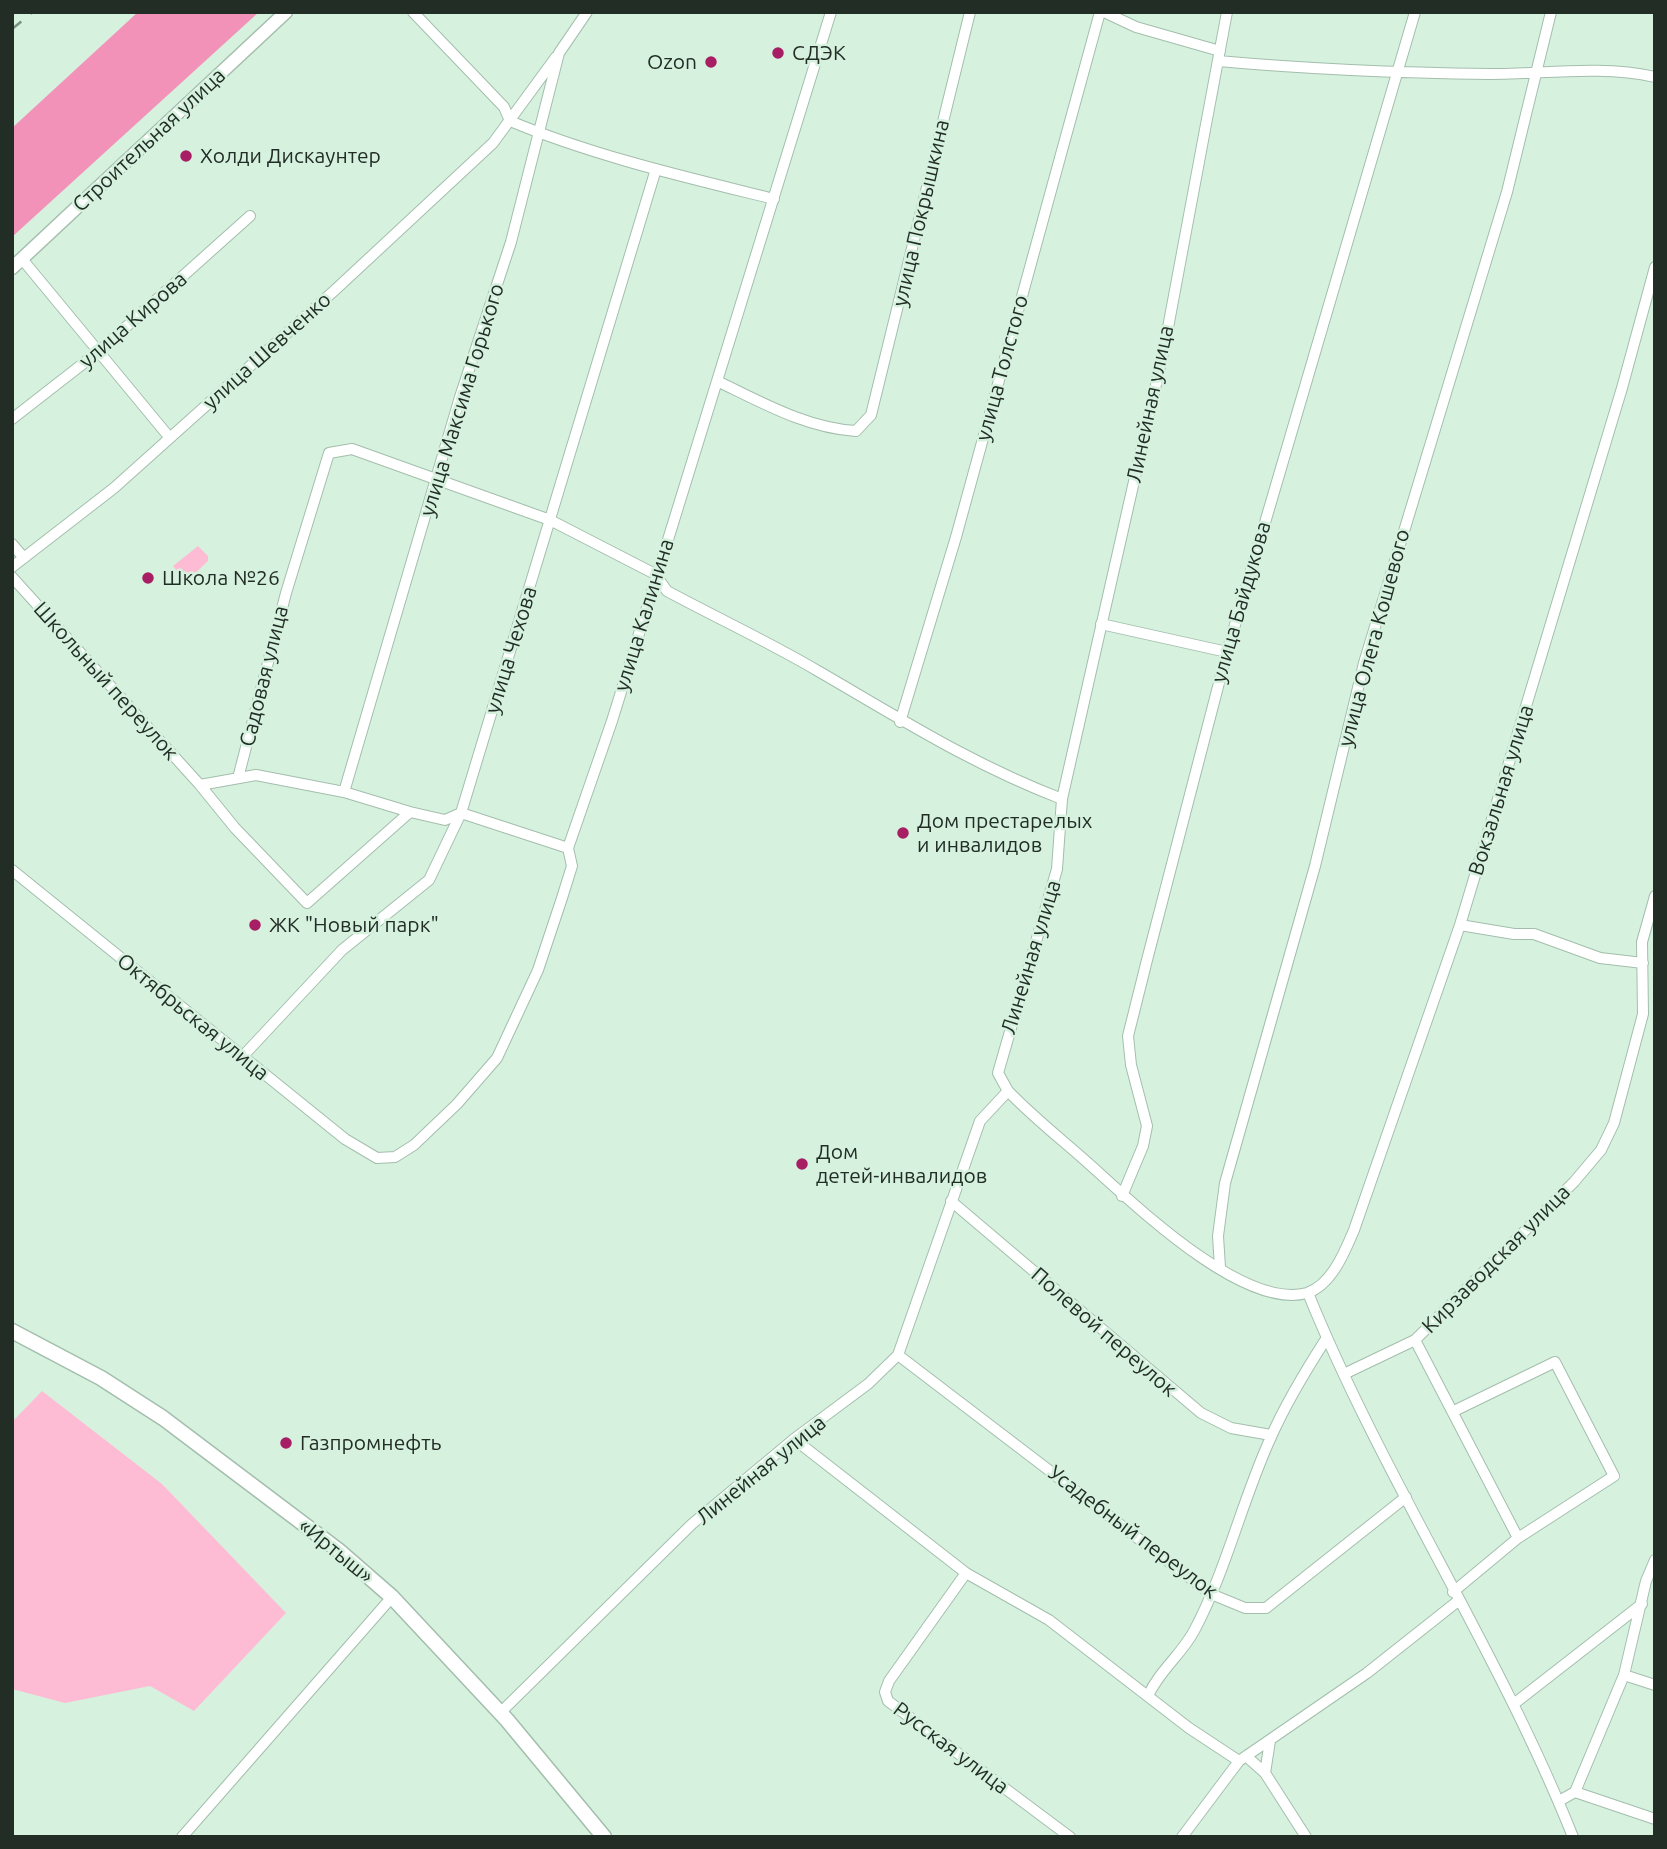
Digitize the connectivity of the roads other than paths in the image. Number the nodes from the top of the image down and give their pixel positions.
1 (286, 12) edge
2 (413, 12) edge
3 (587, 12) edge
4 (831, 12) edge
5 (970, 12) edge
6 (1102, 12) edge
7 (1227, 12) edge
8 (1415, 12) edge
9 (1551, 12) edge
10 (559, 53) junction
11 (1219, 56) junction
12 (1396, 70) junction
13 (1535, 74) junction
14 (1655, 76) edge
15 (509, 121) junction
16 (541, 134) junction
17 (656, 169) junction
18 (774, 199) junction
19 (250, 216) dead end
20 (17, 264) edge
21 (1655, 267) edge
22 (98, 352) junction
23 (717, 382) junction
24 (12, 419) edge
25 (170, 438) junction
26 (439, 478) junction
27 (550, 520) junction
28 (12, 544) edge
29 (24, 558) junction
30 (12, 567) edge
31 (655, 574) junction
32 (12, 577) edge
33 (1101, 624) junction
34 (1227, 652) junction
35 (900, 722) junction
36 (238, 778) junction
37 (200, 785) junction
38 (344, 792) junction
39 (1062, 799) junction
40 (410, 812) junction
41 (461, 813) junction
42 (568, 848) junction
43 (12, 870) edge
44 (1655, 896) edge
45 (1460, 925) junction
46 (1643, 963) junction
47 (243, 1056) junction
48 (1008, 1091) junction
49 (377, 1158) joint
50 (1122, 1196) junction
51 (951, 1200) junction
52 (1220, 1267) junction
53 (1308, 1293) junction
54 (12, 1331) edge
55 (1326, 1339) junction
56 (1415, 1340) junction
57 (898, 1355) junction
58 (1344, 1374) junction
59 (1454, 1411) junction
60 (1271, 1435) junction
61 (794, 1438) junction
62 (1406, 1497) junction
63 (1518, 1538) junction
64 (1655, 1560) edge
65 (966, 1573) junction
66 (1211, 1594) junction
67 (392, 1597) junction
68 (1456, 1597) junction
69 (1642, 1604) junction
70 (1624, 1675) junction
71 (1655, 1685) edge
72 (1148, 1696) junction
73 (1515, 1703) junction
74 (500, 1713) junction
75 (1270, 1741) junction
76 (1242, 1758) junction
77 (1265, 1773) junction
78 (1575, 1792) junction
79 (1559, 1801) junction
80 (1655, 1819) edge
81 (182, 1837) edge
82 (604, 1837) edge
83 (1070, 1837) edge
84 (1182, 1837) edge
85 (1306, 1837) edge
86 (1573, 1837) edge

1 - 20 main road, Строительная улица
2 - 15 street
3 - 10 street, улица Максима Горького
4 - 18 street, улица Калинина
5 - 23 street, улица Покрышкина
6 - 11 street
6 - 35 street, улица Толстого
7 - 11 street, Линейная улица
8 - 12 street, улица Байдукова
9 - 13 street, улица Олега Кошевого
10 - 15 street, улица Шевченко
10 - 16 street, улица Максима Горького
11 - 12 street
11 - 33 street, Линейная улица
12 - 13 street
12 - 34 street, улица Байдукова
13 - 14 street
13 - 52 street, улица Олега Кошевого
15 - 16 street
15 - 25 street, улица Шевченко
16 - 17 street
16 - 26 street, улица Максима Горького
17 - 18 street
17 - 27 street, улица Чехова
18 - 23 street, улица Калинина
19 - 22 street, улица Кирова
20 - 22 street
21 - 45 street, Вокзальная улица
22 - 24 street, улица Кирова
22 - 25 street
23 - 31 street, улица Калинина
25 - 29 street, улица Шевченко
26 - 27 street
26 - 36 street, Садовая улица
26 - 38 street, улица Максима Горького
27 - 31 street
27 - 41 street, улица Чехова
28 - 29 street
29 - 30 street, улица Шевченко
31 - 35 street
31 - 42 street, улица Калинина
32 - 37 street, Школьный переулок
33 - 34 street
33 - 39 street, Линейная улица
34 - 50 street, улица Байдукова
35 - 39 street
36 - 37 street
36 - 38 street
37 - 40 street, Школьный переулок
38 - 40 street
39 - 48 street, Линейная улица
40 - 41 street
41 - 42 street
41 - 47 street, улица Чехова
42 - 49 street, улица Калинина
43 - 47 street, Октябрьская улица
44 - 46 street, Кирзаводская улица
45 - 46 street
45 - 53 street, Вокзальная улица
46 - 56 street, Кирзаводская улица
47 - 49 street, Октябрьская улица
48 - 50 street
48 - 51 street, Линейная улица
50 - 52 street
51 - 57 street, Линейная улица
51 - 60 street, Полевой переулок
52 - 53 street
53 - 55 street
54 - 67 highway, «Иртыш»
55 - 58 street
55 - 60 street
56 - 58 street, Кирзаводская улица
56 - 59 street
57 - 61 street, Линейная улица
57 - 66 street, Усадебный переулок
58 - 62 street
59 - 63 street
59 - 63 street
60 - 66 street
61 - 65 street
61 - 74 street, Линейная улица
62 - 66 street, Усадебный переулок
62 - 68 street
63 - 68 street
64 - 69 street
65 - 72 street
65 - 83 street, Русская улица
66 - 72 street
67 - 74 highway, «Иртыш»
67 - 81 street
68 - 73 street
68 - 75 street
69 - 70 street
69 - 73 street
70 - 71 street
70 - 78 street
72 - 76 street
73 - 79 street
74 - 82 highway, «Иртыш»
75 - 76 street
75 - 77 street
76 - 77 street
76 - 84 street
77 - 85 street
78 - 79 street
78 - 80 street
79 - 86 street

